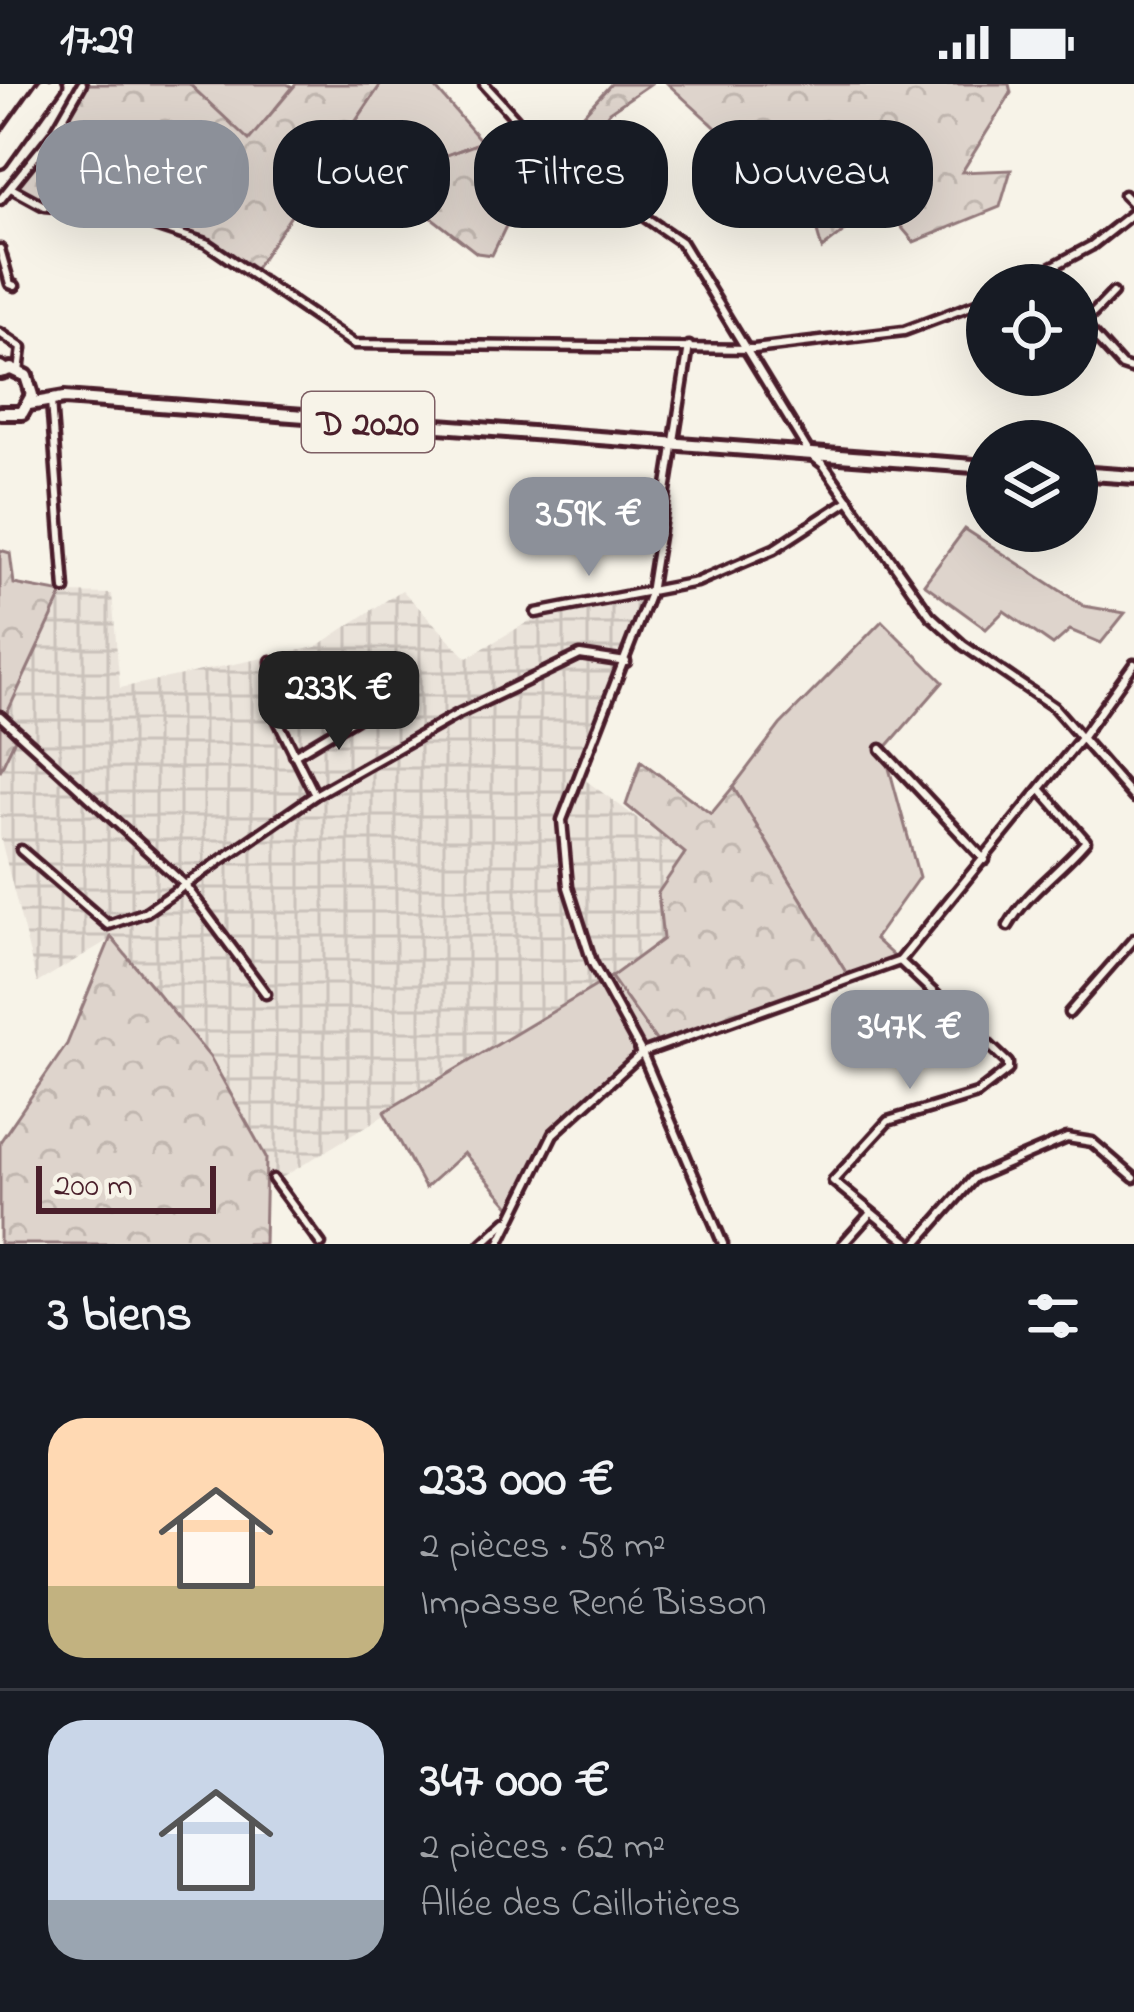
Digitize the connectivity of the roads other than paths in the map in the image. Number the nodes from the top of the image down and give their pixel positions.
1 (45, 84) edge
2 (55, 84) edge
3 (82, 84) edge
4 (484, 84) edge
5 (0, 147) edge
6 (0, 161) edge
7 (11, 188) junction
8 (1124, 196) dead end
9 (0, 200) edge
10 (1134, 208) edge
11 (0, 249) edge
12 (1058, 264) edge
13 (15, 286) dead end
14 (1113, 292) dead end
15 (1098, 305) edge
16 (966, 308) edge
17 (0, 333) edge
18 (1098, 340) edge
19 (689, 346) junction
20 (741, 347) junction
21 (1, 370) edge
22 (1134, 370) edge
23 (19, 372) junction
24 (31, 385) junction
25 (55, 398) junction
26 (29, 404) junction
27 (6, 414) edge
28 (0, 429) edge
29 (673, 444) junction
30 (809, 454) junction
31 (966, 465) edge
32 (1098, 475) edge
33 (1134, 478) edge
34 (849, 500) junction
35 (65, 589) dead end
36 (650, 593) junction
37 (536, 613) dead end
38 (271, 661) dead end
39 (626, 662) junction
40 (1134, 664) edge
41 (363, 714) dead end
42 (0, 716) edge
43 (1082, 737) junction
44 (881, 749) dead end
45 (294, 755) junction
46 (1040, 790) junction
47 (315, 795) junction
48 (1134, 798) edge
49 (21, 850) dead end
50 (985, 860) junction
51 (185, 885) junction
52 (1008, 926) dead end
53 (1134, 939) edge
54 (900, 961) junction
55 (266, 994) dead end
56 (1069, 1013) dead end
57 (642, 1053) junction
58 (1134, 1178) edge
59 (273, 1179) dead end
60 (870, 1214) junction
61 (510, 1219) junction
62 (321, 1244) edge
63 (482, 1244) edge
64 (499, 1244) edge
65 (723, 1244) edge
66 (843, 1244) edge
67 (913, 1244) edge

1 - 5 highway
2 - 6 highway
3 - 7 street
4 - 20 street
7 - 9 street
7 - 19 street
8 - 10 street
10 - 12 street
11 - 13 street
14 - 15 street
16 - 20 street
17 - 23 street
18 - 22 street
19 - 20 street
19 - 29 street
20 - 30 street
21 - 23 main road
23 - 24 main road
24 - 25 main road, D 2020
24 - 26 main road
25 - 26 main road, D 2020
25 - 29 main road, D 2020
25 - 35 street
26 - 27 main road
27 - 28 main road
29 - 30 main road, D 2020
29 - 36 street
30 - 31 main road, D 2020
30 - 34 street
32 - 33 main road
34 - 36 street
34 - 43 street
36 - 37 street
36 - 39 street
38 - 45 street
39 - 47 street
39 - 57 street
40 - 43 street
41 - 45 street
42 - 51 street
43 - 46 street
43 - 48 street
44 - 50 street
45 - 47 street
46 - 50 street
46 - 52 street
47 - 51 street
49 - 51 street
50 - 54 street
51 - 55 street
53 - 56 street
54 - 57 street
54 - 60 street
57 - 61 street
57 - 65 street
58 - 67 street
59 - 62 street
60 - 66 street
60 - 67 street
61 - 63 street
61 - 64 street

